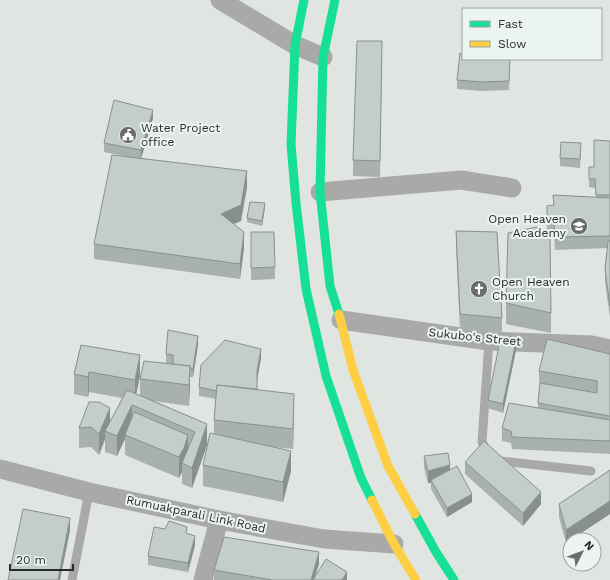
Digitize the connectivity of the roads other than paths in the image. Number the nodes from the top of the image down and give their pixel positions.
1 (220, 0) edge
2 (304, 0) edge
3 (335, 0) edge
4 (295, 45) junction
5 (323, 57) junction
6 (512, 188) dead end
7 (320, 192) junction
8 (341, 320) junction
9 (489, 341) junction
10 (610, 349) edge
11 (0, 469) edge
12 (591, 471) dead end
13 (89, 492) junction
14 (219, 520) junction
15 (394, 544) junction
16 (72, 580) edge
17 (203, 580) edge
18 (416, 580) edge
19 (454, 580) edge

1 - 4 street
2 - 4 main road
3 - 5 main road
4 - 5 street
4 - 15 main road
5 - 7 main road
6 - 7 street
7 - 8 main road
8 - 9 street, Sukubo's Street
8 - 19 main road
9 - 10 street, Sukubo's Street
9 - 12 lane
11 - 13 street, Rumuakparali Link Road
13 - 14 street, Rumuakparali Link Road
13 - 16 lane
14 - 15 street, Rumuakparali Link Road
14 - 17 street
15 - 18 main road

